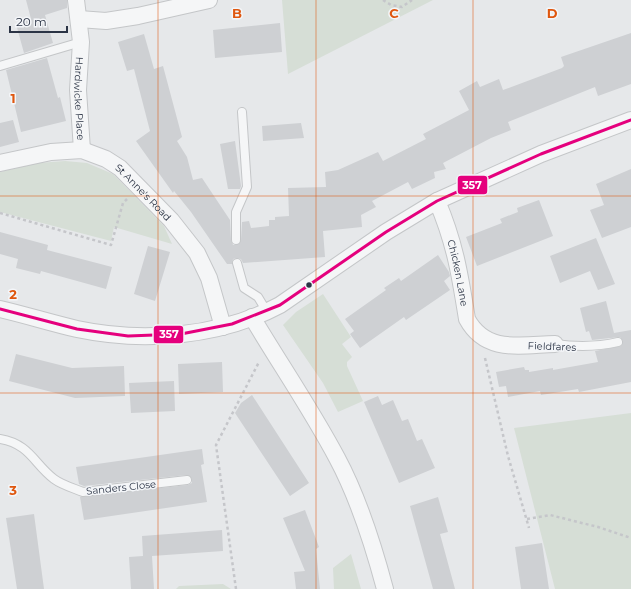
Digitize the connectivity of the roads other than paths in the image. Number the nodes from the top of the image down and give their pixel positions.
1 (76, 0) edge
2 (208, 0) edge
3 (79, 19) junction
4 (81, 42) junction
5 (0, 66) edge
6 (242, 112) dead end
7 (631, 120) edge
8 (82, 150) junction
9 (0, 163) edge
10 (438, 201) junction
11 (236, 240) dead end
12 (237, 263) dead end
13 (0, 308) edge
14 (260, 314) junction
15 (223, 327) junction
16 (485, 340) joint
17 (618, 342) dead end
18 (555, 344) joint
19 (0, 439) edge
20 (187, 480) dead end
21 (385, 589) edge

1 - 3 street, Hardwicke Place
2 - 3 street
3 - 4 street, Hardwicke Place
4 - 5 lane
4 - 8 street, Hardwicke Place
6 - 11 lane
7 - 10 street
8 - 9 street, St Anne's Road
8 - 15 street, St Anne's Road
10 - 14 street
10 - 16 street, Chicken Lane
12 - 14 lane
13 - 15 street
14 - 15 street
14 - 21 street
16 - 18 street, Fieldfares
17 - 18 lane, Fieldfares
19 - 20 lane, Sanders Close

